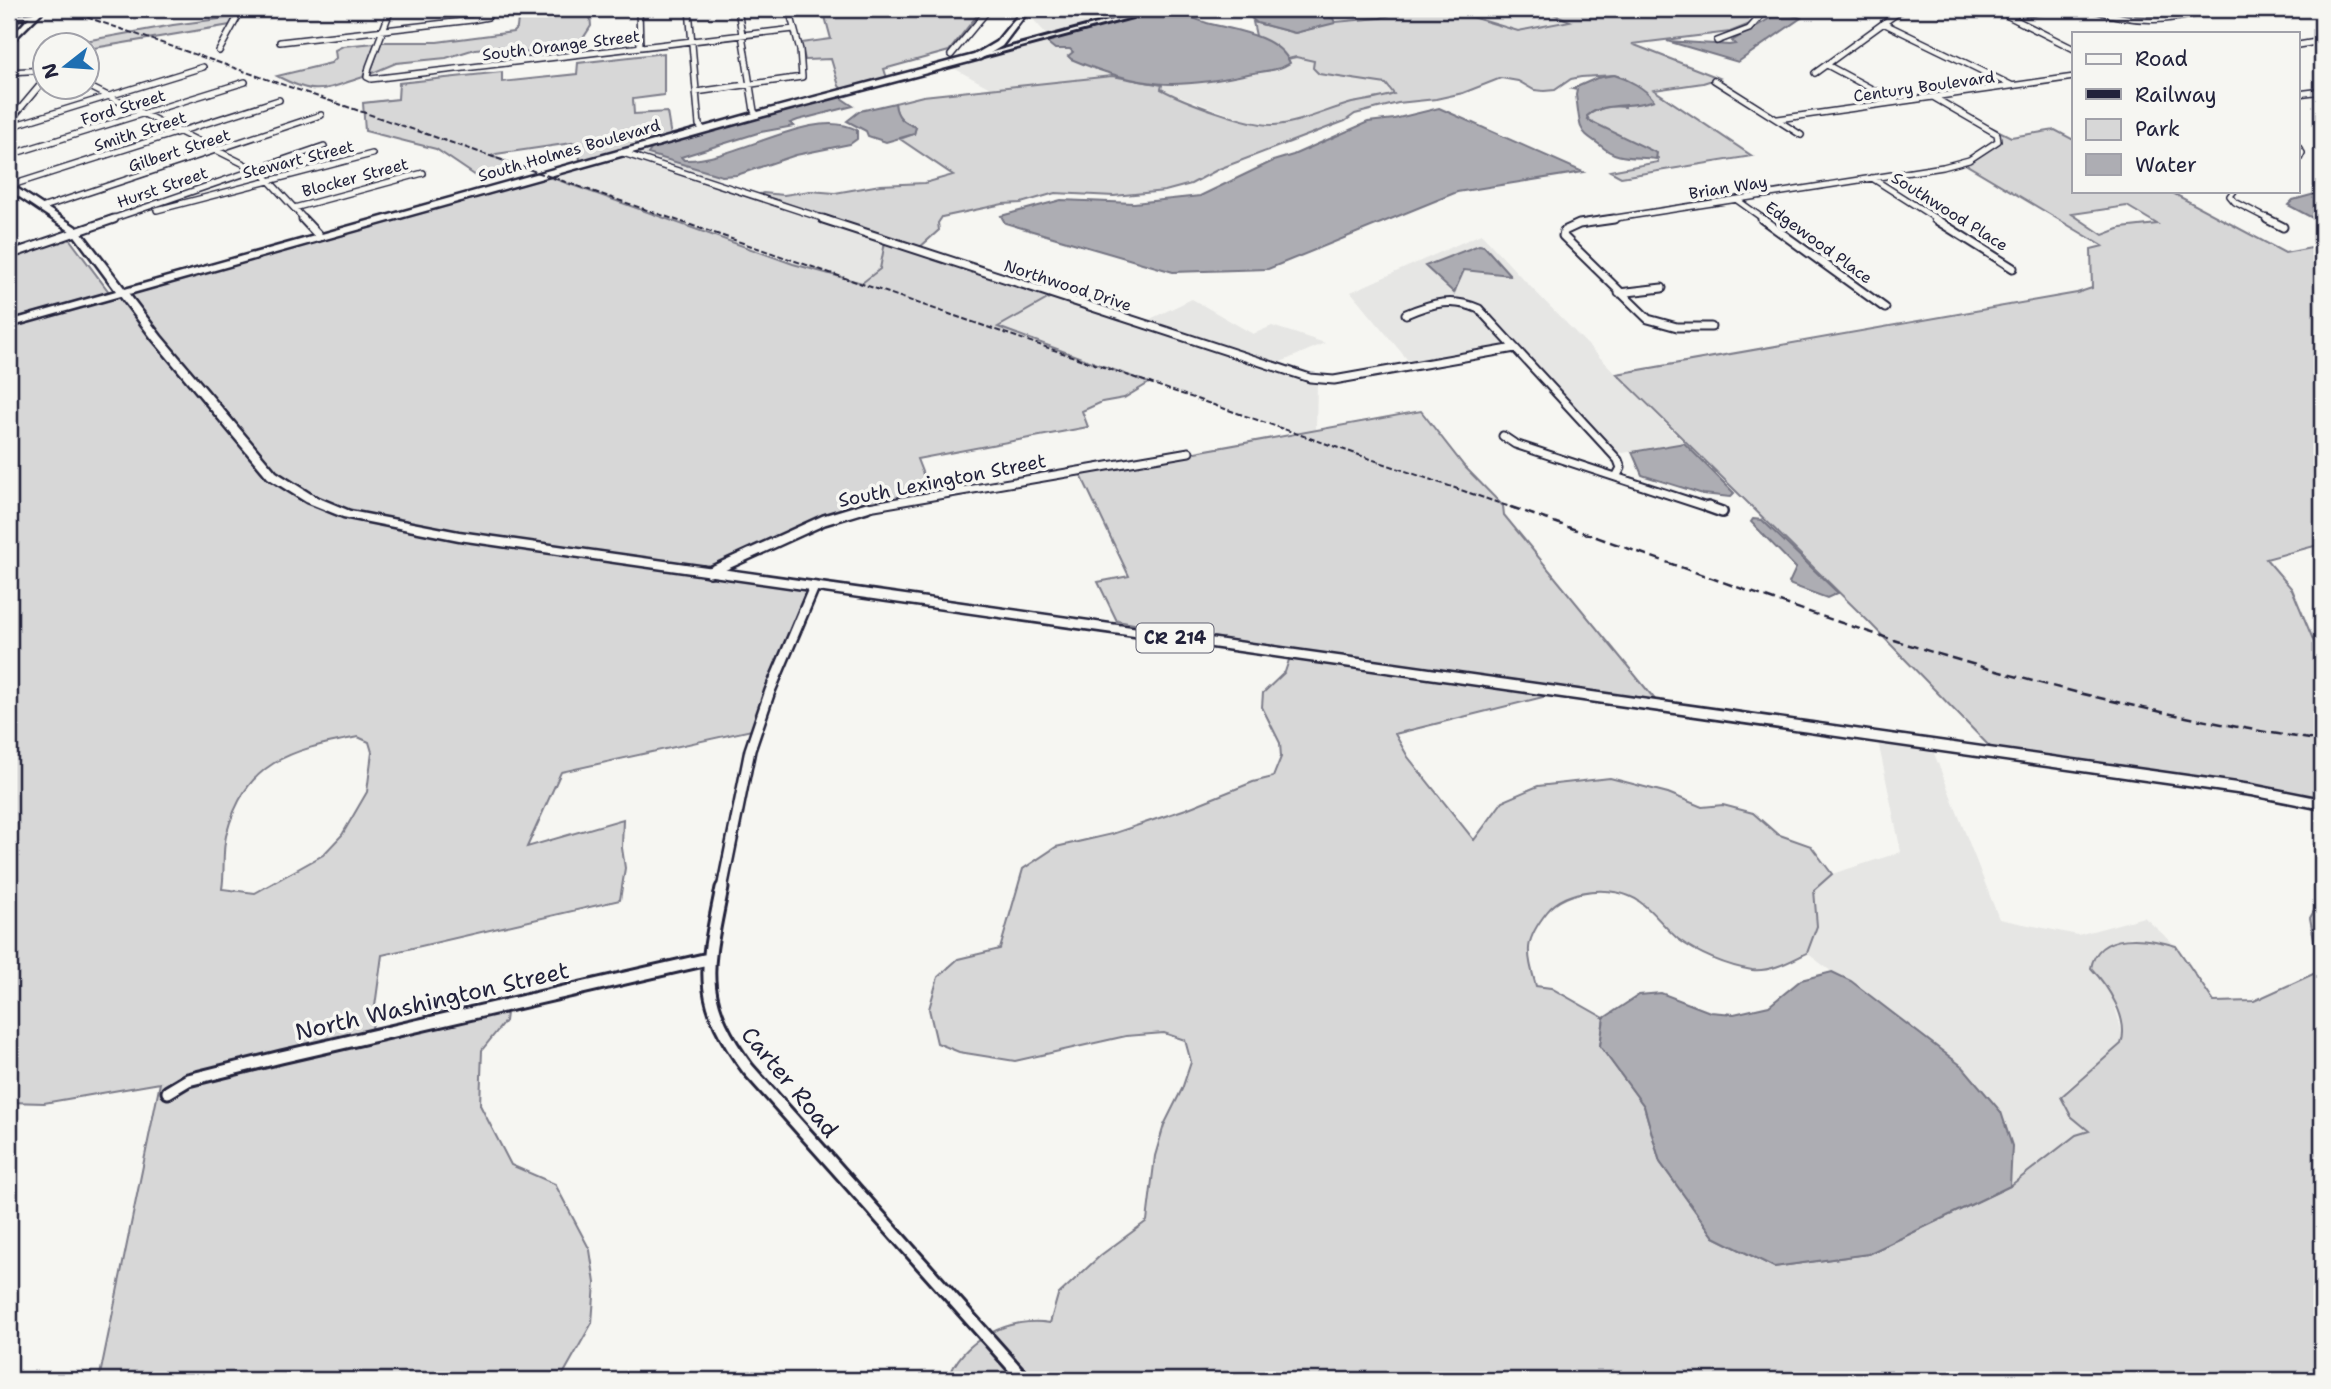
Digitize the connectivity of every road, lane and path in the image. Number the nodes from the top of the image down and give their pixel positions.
1 (193, 9) edge
2 (203, 9) edge
3 (242, 9) edge
4 (391, 9) edge
5 (490, 9) edge
6 (639, 9) edge
7 (689, 9) edge
8 (738, 9) edge
9 (789, 9) edge
10 (989, 9) edge
11 (1026, 9) edge
12 (1158, 9) edge
13 (1767, 9) edge
14 (1903, 9) edge
15 (2060, 9) edge
16 (2091, 9) edge
17 (2217, 9) edge
18 (38, 12) edge
19 (9, 19) edge
20 (1883, 23) junction
21 (794, 29) junction
22 (383, 30) junction
23 (742, 34) junction
24 (691, 41) junction
25 (1717, 41) dead end
26 (2322, 41) edge
27 (281, 42) dead end
28 (9, 43) edge
29 (999, 44) junction
30 (1025, 44) junction
31 (2300, 45) edge
32 (640, 47) junction
33 (2072, 48) edge
34 (219, 51) dead end
35 (951, 55) dead end
36 (977, 57) junction
37 (1827, 65) junction
38 (203, 67) dead end
39 (32, 71) edge
40 (9, 72) edge
41 (1815, 73) dead end
42 (2072, 77) edge
43 (1714, 80) dead end
44 (245, 82) dead end
45 (750, 85) junction
46 (2012, 86) junction
47 (2322, 90) edge
48 (696, 92) junction
49 (102, 93) edge
50 (2300, 94) edge
51 (32, 96) edge
52 (108, 96) junction
53 (1933, 97) junction
54 (279, 100) dead end
55 (1896, 102) junction
56 (143, 113) junction
57 (321, 115) dead end
58 (757, 115) junction
59 (1778, 119) junction
60 (9, 125) edge
61 (704, 130) junction
62 (179, 132) junction
63 (1801, 135) dead end
64 (324, 146) dead end
65 (216, 150) junction
66 (620, 152) junction
67 (9, 155) edge
68 (372, 155) dead end
69 (256, 170) junction
70 (423, 173) dead end
71 (1872, 178) junction
72 (271, 181) junction
73 (9, 186) edge
74 (2233, 192) edge
75 (1737, 200) junction
76 (44, 207) junction
77 (293, 208) junction
78 (108, 221) junction
79 (2283, 227) dead end
80 (76, 231) junction
81 (319, 236) junction
82 (9, 255) edge
83 (2013, 268) dead end
84 (1662, 288) dead end
85 (124, 292) junction
86 (1619, 293) junction
87 (1885, 308) dead end
88 (1406, 314) dead end
89 (9, 324) edge
90 (1711, 327) dead end
91 (1515, 348) junction
92 (1503, 436) dead end
93 (1189, 452) dead end
94 (1616, 477) junction
95 (1722, 512) dead end
96 (710, 572) junction
97 (814, 587) junction
98 (2322, 804) edge
99 (708, 958) junction
100 (168, 1092) dead end
101 (1025, 1380) edge

1 - 2 street
3 - 34 street
4 - 22 street
5 - 22 street
6 - 32 street
7 - 24 street
8 - 23 street
9 - 21 street
10 - 35 street
11 - 29 main road
12 - 30 main road, South Holmes Boulevard
13 - 25 street
14 - 20 street
15 - 33 street
16 - 17 street
18 - 19 main road
18 - 28 main road
20 - 37 street
20 - 46 street
21 - 23 street, South Orange Street
21 - 45 street
22 - 27 street
22 - 32 street, South Orange Street
23 - 24 street, South Orange Street
23 - 45 street
24 - 32 street, South Orange Street
24 - 48 street
26 - 31 street
29 - 30 main road, South Holmes Boulevard
29 - 36 main road
30 - 36 main road, South Holmes Boulevard
36 - 58 main road, South Holmes Boulevard
37 - 41 street
37 - 55 street
38 - 52 street
39 - 40 street
42 - 46 street, Century Boulevard
43 - 59 street
44 - 56 street, Ford Street
45 - 48 street
45 - 58 street
46 - 53 street, Century Boulevard
47 - 50 street
48 - 61 street
49 - 52 street
51 - 60 street
52 - 56 street
52 - 60 street
53 - 55 street, Century Boulevard
53 - 71 street, Brian Way
54 - 62 street, Smith Street
55 - 59 street, Century Boulevard
56 - 62 street
56 - 67 street, Ford Street
57 - 65 street, Gilbert Street
58 - 61 main road, South Holmes Boulevard
59 - 63 street
61 - 66 main road, South Holmes Boulevard
62 - 65 street
62 - 73 street, Smith Street
64 - 69 street, Hurst Street
65 - 69 street
65 - 76 street, Gilbert Street
66 - 81 main road, South Holmes Boulevard
66 - 91 street, Northwood Drive
68 - 72 street, Stewart Street
69 - 72 street
69 - 78 street, Hurst Street
70 - 77 street, Blocker Street
71 - 75 street, Brian Way
71 - 83 street, Southwood Place
72 - 77 street
72 - 78 street, Stewart Street
73 - 76 main road
74 - 79 street
75 - 86 street, Brian Way
75 - 87 street, Edgewood Place
76 - 80 main road
77 - 81 street
78 - 80 street, Hurst Street
80 - 82 street, Hurst Street
80 - 85 main road
81 - 85 main road, South Holmes Boulevard
84 - 86 street
85 - 89 main road, South Holmes Boulevard
85 - 96 main road, CR 214
86 - 90 street, Brian Way
88 - 91 street
91 - 94 street
92 - 94 street
93 - 96 street, South Lexington Street
94 - 95 street
96 - 97 main road, CR 214
97 - 98 main road, CR 214
97 - 99 street, Carter Road
99 - 100 street, North Washington Street
99 - 101 street, Carter Road

